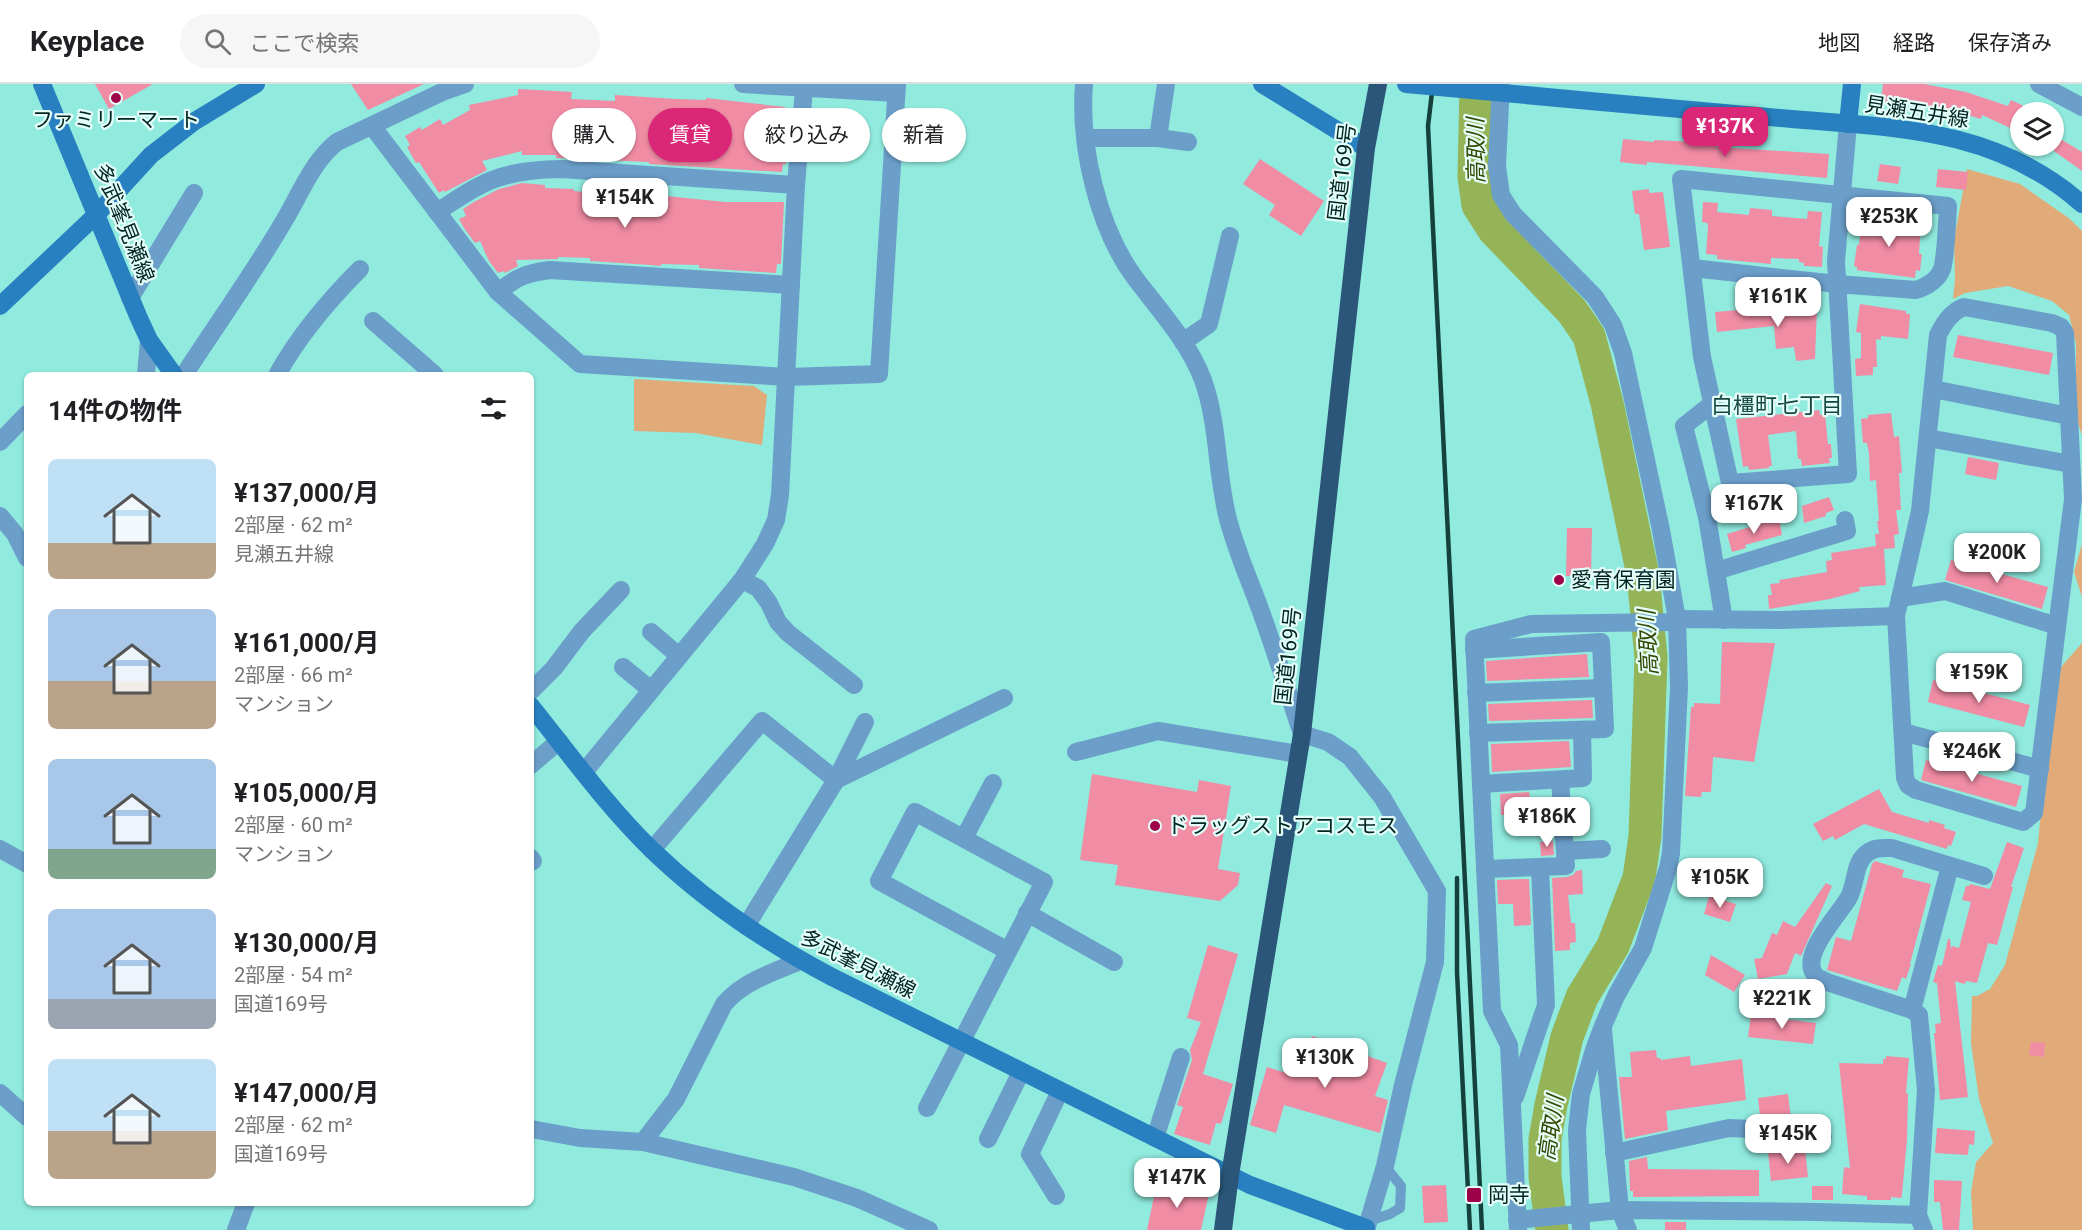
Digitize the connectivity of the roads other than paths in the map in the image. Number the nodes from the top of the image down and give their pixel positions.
1 (42, 84) edge
2 (256, 84) edge
3 (465, 84) edge
4 (743, 84) edge
5 (1084, 84) edge
6 (1166, 84) edge
7 (1262, 84) edge
8 (1378, 84) edge
9 (1406, 84) edge
10 (1501, 84) edge
11 (1852, 84) edge
12 (2039, 84) edge
13 (804, 89) junction
14 (897, 89) edge
15 (2082, 107) edge
16 (1848, 124) junction
17 (372, 126) junction
18 (1086, 138) junction
19 (1158, 138) junction
20 (1188, 142) dead end
21 (1366, 148) junction
22 (796, 185) junction
23 (194, 193) dead end
24 (1842, 196) junction
25 (2082, 204) edge
26 (438, 212) junction
27 (96, 215) junction
28 (1230, 236) dead end
29 (1692, 268) junction
30 (360, 269) dead end
31 (1837, 284) junction
32 (792, 285) junction
33 (498, 292) junction
34 (130, 298) junction
35 (0, 306) edge
36 (373, 321) dead end
37 (149, 340) junction
38 (1183, 342) junction
39 (146, 372) edge
40 (172, 372) edge
41 (186, 372) edge
42 (280, 372) edge
43 (432, 372) edge
44 (787, 378) junction
45 (1933, 389) junction
46 (1713, 403) junction
47 (2069, 416) junction
48 (24, 417) edge
49 (1928, 438) junction
50 (0, 442) edge
51 (2071, 464) junction
52 (0, 516) edge
53 (1845, 520) dead end
54 (24, 552) edge
55 (1716, 571) junction
56 (742, 580) junction
57 (621, 590) dead end
58 (1898, 607) junction
59 (1673, 620) junction
60 (1724, 620) junction
61 (2057, 626) junction
62 (651, 632) dead end
63 (1474, 650) junction
64 (679, 656) junction
65 (623, 667) dead end
66 (854, 686) dead end
67 (534, 688) edge
68 (1603, 688) junction
69 (651, 690) junction
70 (1476, 693) junction
71 (1004, 698) dead end
72 (534, 710) edge
73 (865, 723) dead end
74 (1582, 730) junction
75 (1903, 732) junction
76 (1478, 733) junction
77 (1302, 734) junction
78 (559, 741) junction
79 (1076, 752) dead end
80 (1298, 754) junction
81 (534, 762) edge
82 (2040, 769) junction
83 (584, 772) junction
84 (836, 780) junction
85 (1560, 780) junction
86 (993, 783) dead end
87 (1481, 784) junction
88 (964, 838) junction
89 (0, 849) edge
90 (1602, 849) dead end
91 (652, 850) junction
92 (1566, 850) junction
93 (24, 862) edge
94 (1950, 866) junction
95 (1540, 868) junction
96 (1485, 869) junction
97 (1983, 876) dead end
98 (1027, 913) junction
99 (746, 926) junction
100 (1008, 951) junction
101 (800, 961) junction
102 (1114, 962) dead end
103 (1911, 1010) junction
104 (1603, 1026) junction
105 (961, 1042) junction
106 (1181, 1057) dead end
107 (1021, 1072) junction
108 (1060, 1091) junction
109 (0, 1093) edge
110 (927, 1108) dead end
111 (1512, 1108) junction
112 (24, 1114) edge
113 (534, 1130) edge
114 (1823, 1137) dead end
115 (1155, 1138) junction
116 (988, 1139) dead end
117 (643, 1142) junction
118 (1614, 1153) junction
119 (1385, 1166) junction
120 (1230, 1175) junction
121 (1056, 1196) dead end
122 (245, 1206) edge
123 (1620, 1210) junction
124 (1711, 1212) junction
125 (1577, 1220) edge
126 (1921, 1222) edge
127 (1520, 1223) edge
128 (1367, 1227) edge
129 (236, 1230) edge
130 (929, 1230) edge
131 (1223, 1230) edge
132 (1628, 1230) edge
133 (1711, 1230) edge

1 - 27 main road, 多武峯見瀬線
2 - 27 main road
3 - 17 street
4 - 13 street
5 - 18 street
6 - 19 street
7 - 21 main road
8 - 21 highway, 国道169号
9 - 16 main road, 見瀬五井線, bridge
10 - 59 street
11 - 16 main road
12 - 15 street
13 - 14 street
13 - 22 street
14 - 44 street
16 - 24 street
16 - 25 main road, 見瀬五井線
17 - 26 street
17 - 41 street
18 - 19 street
18 - 38 street
19 - 20 street
21 - 77 highway, 国道169号
22 - 26 street
22 - 32 street
23 - 34 street
24 - 29 street
24 - 31 street
24 - 31 street
26 - 33 street
27 - 34 main road, 多武峯見瀬線
27 - 35 main road
28 - 38 street
29 - 31 street
29 - 46 street
30 - 42 street
31 - 46 street
32 - 33 street
32 - 44 street
33 - 44 street
34 - 37 main road, 多武峯見瀬線
36 - 43 street
37 - 39 street
37 - 40 main road, 多武峯見瀬線
38 - 77 street
44 - 56 street
45 - 47 street
45 - 47 street
45 - 49 street
46 - 55 street
47 - 51 street
48 - 50 street
49 - 51 street
49 - 58 street
51 - 61 street
52 - 54 street
53 - 55 street
55 - 60 street
56 - 64 street
56 - 66 street
57 - 67 street
58 - 60 street
58 - 61 street
58 - 75 street
59 - 60 street
59 - 63 street
59 - 104 street
61 - 82 street
62 - 64 street
63 - 68 street
63 - 70 street
64 - 69 street
65 - 69 street
68 - 70 street
68 - 74 street
69 - 83 street
70 - 76 street
71 - 84 street
72 - 78 main road, 多武峯見瀬線
73 - 84 street
74 - 76 street
74 - 85 street
75 - 82 street
75 - 82 street
76 - 87 street
77 - 80 highway, 国道169号
77 - 119 street
78 - 81 street
78 - 83 main road, 多武峯見瀬線
79 - 80 street
80 - 120 highway, 国道169号
83 - 91 main road, 多武峯見瀬線
84 - 91 street
84 - 99 street
85 - 87 street
85 - 92 street
86 - 88 street
87 - 96 street
88 - 98 street
88 - 100 street
89 - 93 street
90 - 92 street
91 - 99 main road, 多武峯見瀬線
92 - 95 street
94 - 97 street
94 - 103 street
94 - 103 street
95 - 96 street
95 - 111 street
96 - 111 street
98 - 100 street
98 - 102 street
99 - 101 main road, 多武峯見瀬線
100 - 105 street
101 - 105 main road, 多武峯見瀬線
101 - 117 street
103 - 126 street
104 - 118 street
104 - 125 street
105 - 107 main road, 多武峯見瀬線
105 - 110 street
106 - 115 street
107 - 108 main road, 多武峯見瀬線
107 - 116 street
108 - 115 main road, 多武峯見瀬線
108 - 121 street
109 - 112 street
111 - 127 street
113 - 117 street
114 - 118 street
115 - 120 main road, 多武峯見瀬線
117 - 130 street
118 - 123 street
119 - 128 street
119 - 128 lane
120 - 128 main road, 多武峯見瀬線
120 - 131 highway, 国道169号
122 - 129 street
123 - 124 street
123 - 125 street
123 - 132 street
124 - 126 street
124 - 133 street
125 - 127 street

